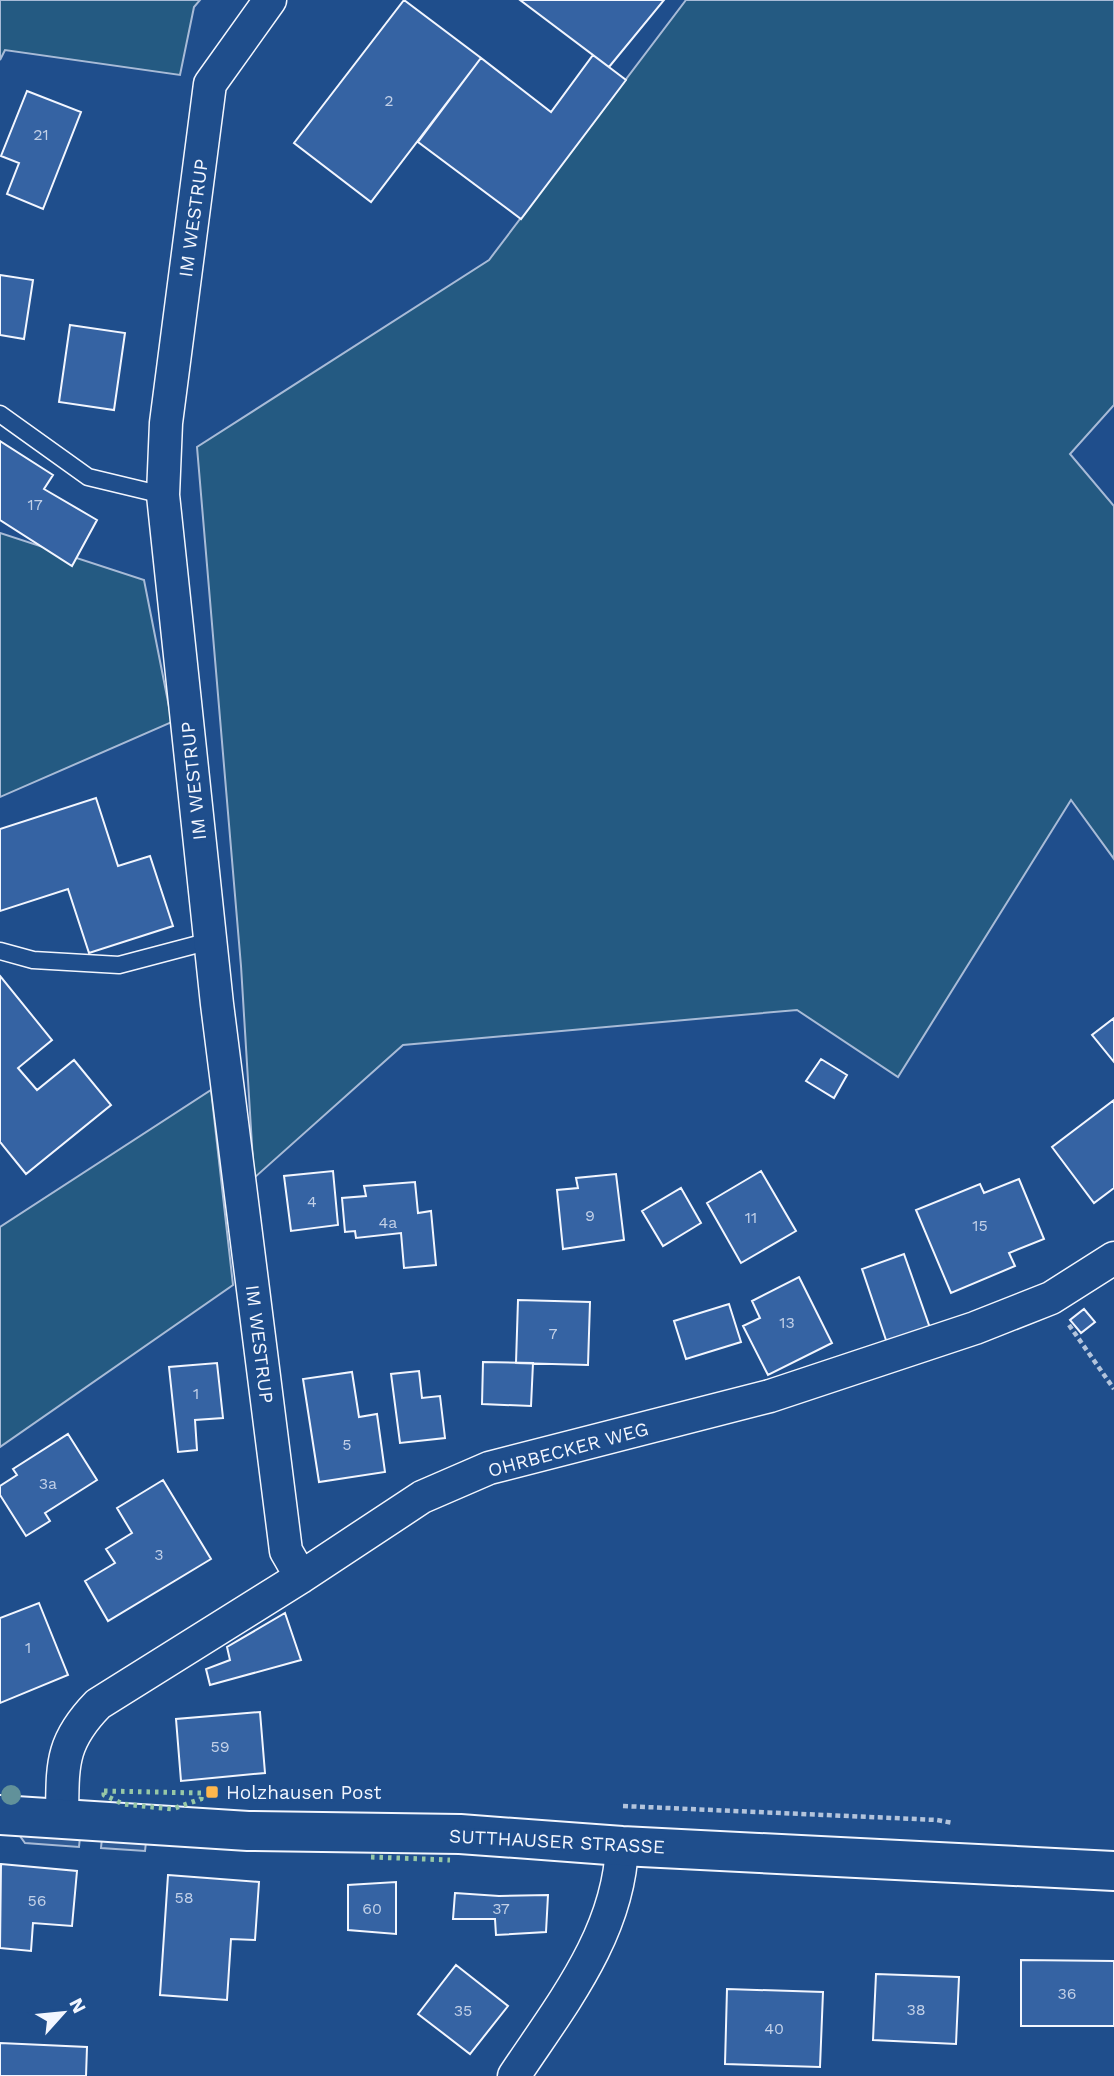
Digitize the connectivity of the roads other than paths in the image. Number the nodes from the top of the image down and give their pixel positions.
1 (270, 0) edge
2 (0, 414) edge
3 (163, 495) junction
4 (210, 941) junction
5 (0, 951) edge
6 (1114, 1258) edge
7 (301, 1577) junction
8 (0, 1815) edge
9 (62, 1819) junction
10 (622, 1846) junction
11 (1114, 1871) edge
12 (514, 2076) edge

1 - 3 street, IM WESTRUP
2 - 3 lane
3 - 4 street, IM WESTRUP
4 - 5 lane
4 - 7 street, IM WESTRUP
6 - 7 street, OHRBECKER WEG
7 - 9 street, OHRBECKER WEG
8 - 9 street, SUTTHAUSER STRASSE
9 - 10 street, SUTTHAUSER STRASSE
10 - 11 street, SUTTHAUSER STRASSE
10 - 12 street

